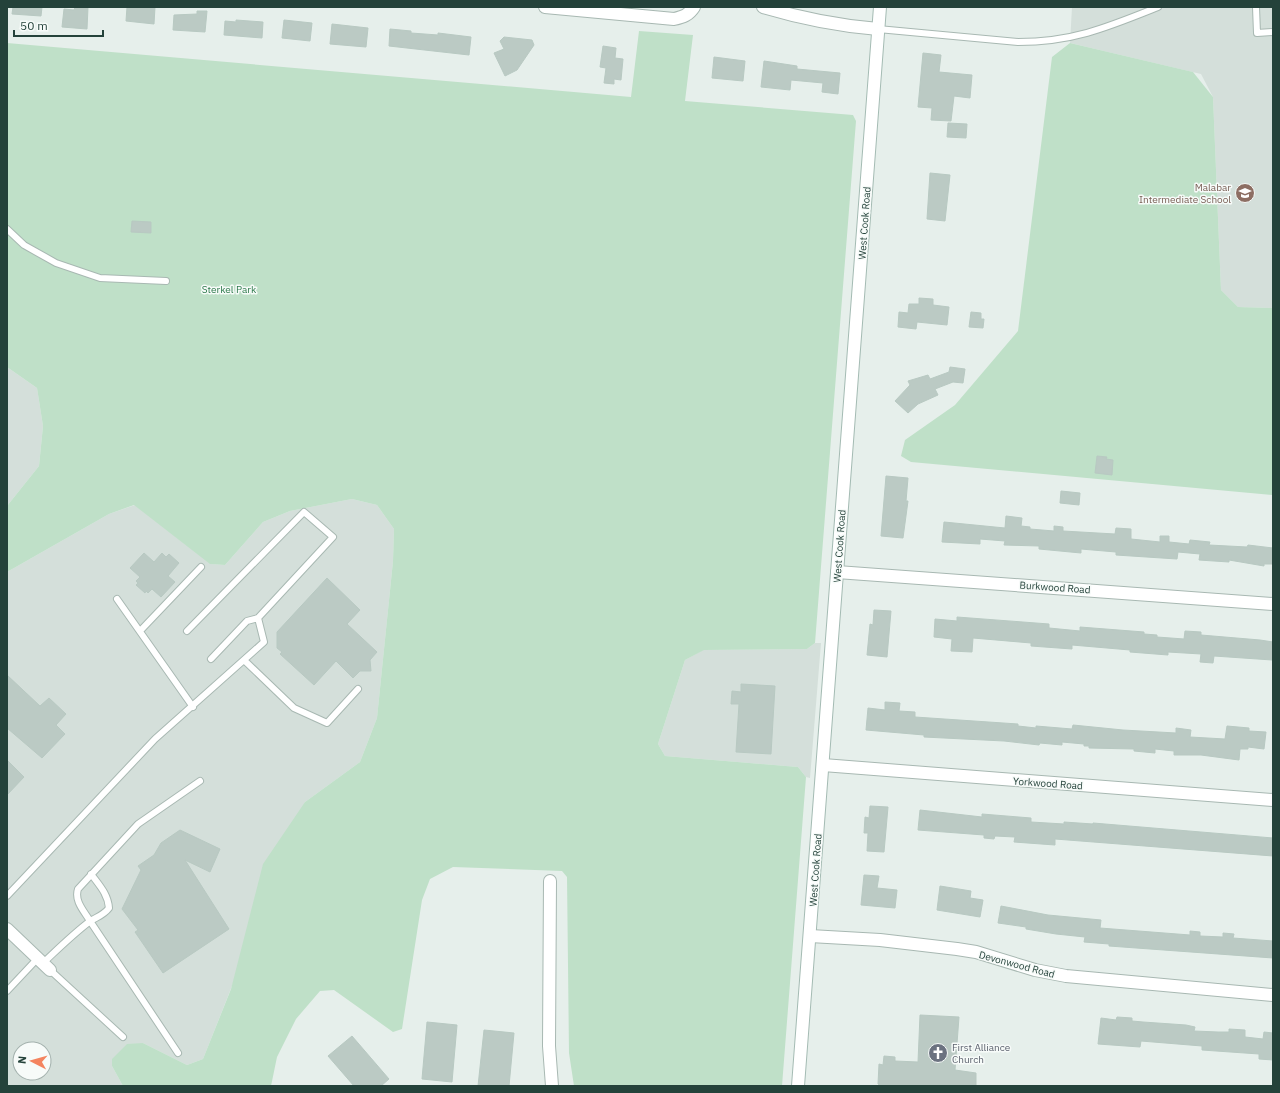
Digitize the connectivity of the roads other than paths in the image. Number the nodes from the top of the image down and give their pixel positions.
1 (545, 7) edge
2 (694, 7) edge
3 (764, 7) edge
4 (880, 7) edge
5 (1158, 7) edge
6 (1256, 7) edge
7 (878, 29) junction
8 (1273, 32) edge
9 (7, 229) edge
10 (166, 281) dead end
11 (201, 567) dead end
12 (837, 572) junction
13 (117, 599) dead end
14 (1273, 604) edge
15 (258, 618) junction
16 (140, 631) junction
17 (187, 631) dead end
18 (211, 659) dead end
19 (245, 660) junction
20 (358, 689) dead end
21 (193, 708) junction
22 (823, 766) junction
23 (200, 781) dead end
24 (1273, 800) edge
25 (91, 874) junction
26 (550, 881) dead end
27 (7, 896) edge
28 (90, 921) junction
29 (7, 929) edge
30 (810, 936) junction
31 (44, 964) junction
32 (7, 991) edge
33 (1273, 996) edge
34 (123, 1037) dead end
35 (178, 1053) dead end
36 (552, 1086) edge
37 (798, 1086) edge

1 - 2 street
3 - 7 street
4 - 7 street, West Cook Road
5 - 7 lane
6 - 8 lane
7 - 12 street, West Cook Road
9 - 10 lane
11 - 16 lane
12 - 14 street, Burkwood Road
12 - 22 street, West Cook Road
13 - 16 lane
15 - 17 lane
15 - 18 lane
15 - 19 lane
16 - 21 lane
19 - 20 lane
19 - 21 lane
21 - 27 lane
22 - 24 street, Yorkwood Road
22 - 30 street, West Cook Road
23 - 25 lane
25 - 28 lane
25 - 28 lane
26 - 36 street
28 - 31 lane
28 - 35 lane
29 - 31 street
30 - 33 street, Devonwood Road
30 - 37 street, West Cook Road
31 - 32 lane
31 - 34 lane

